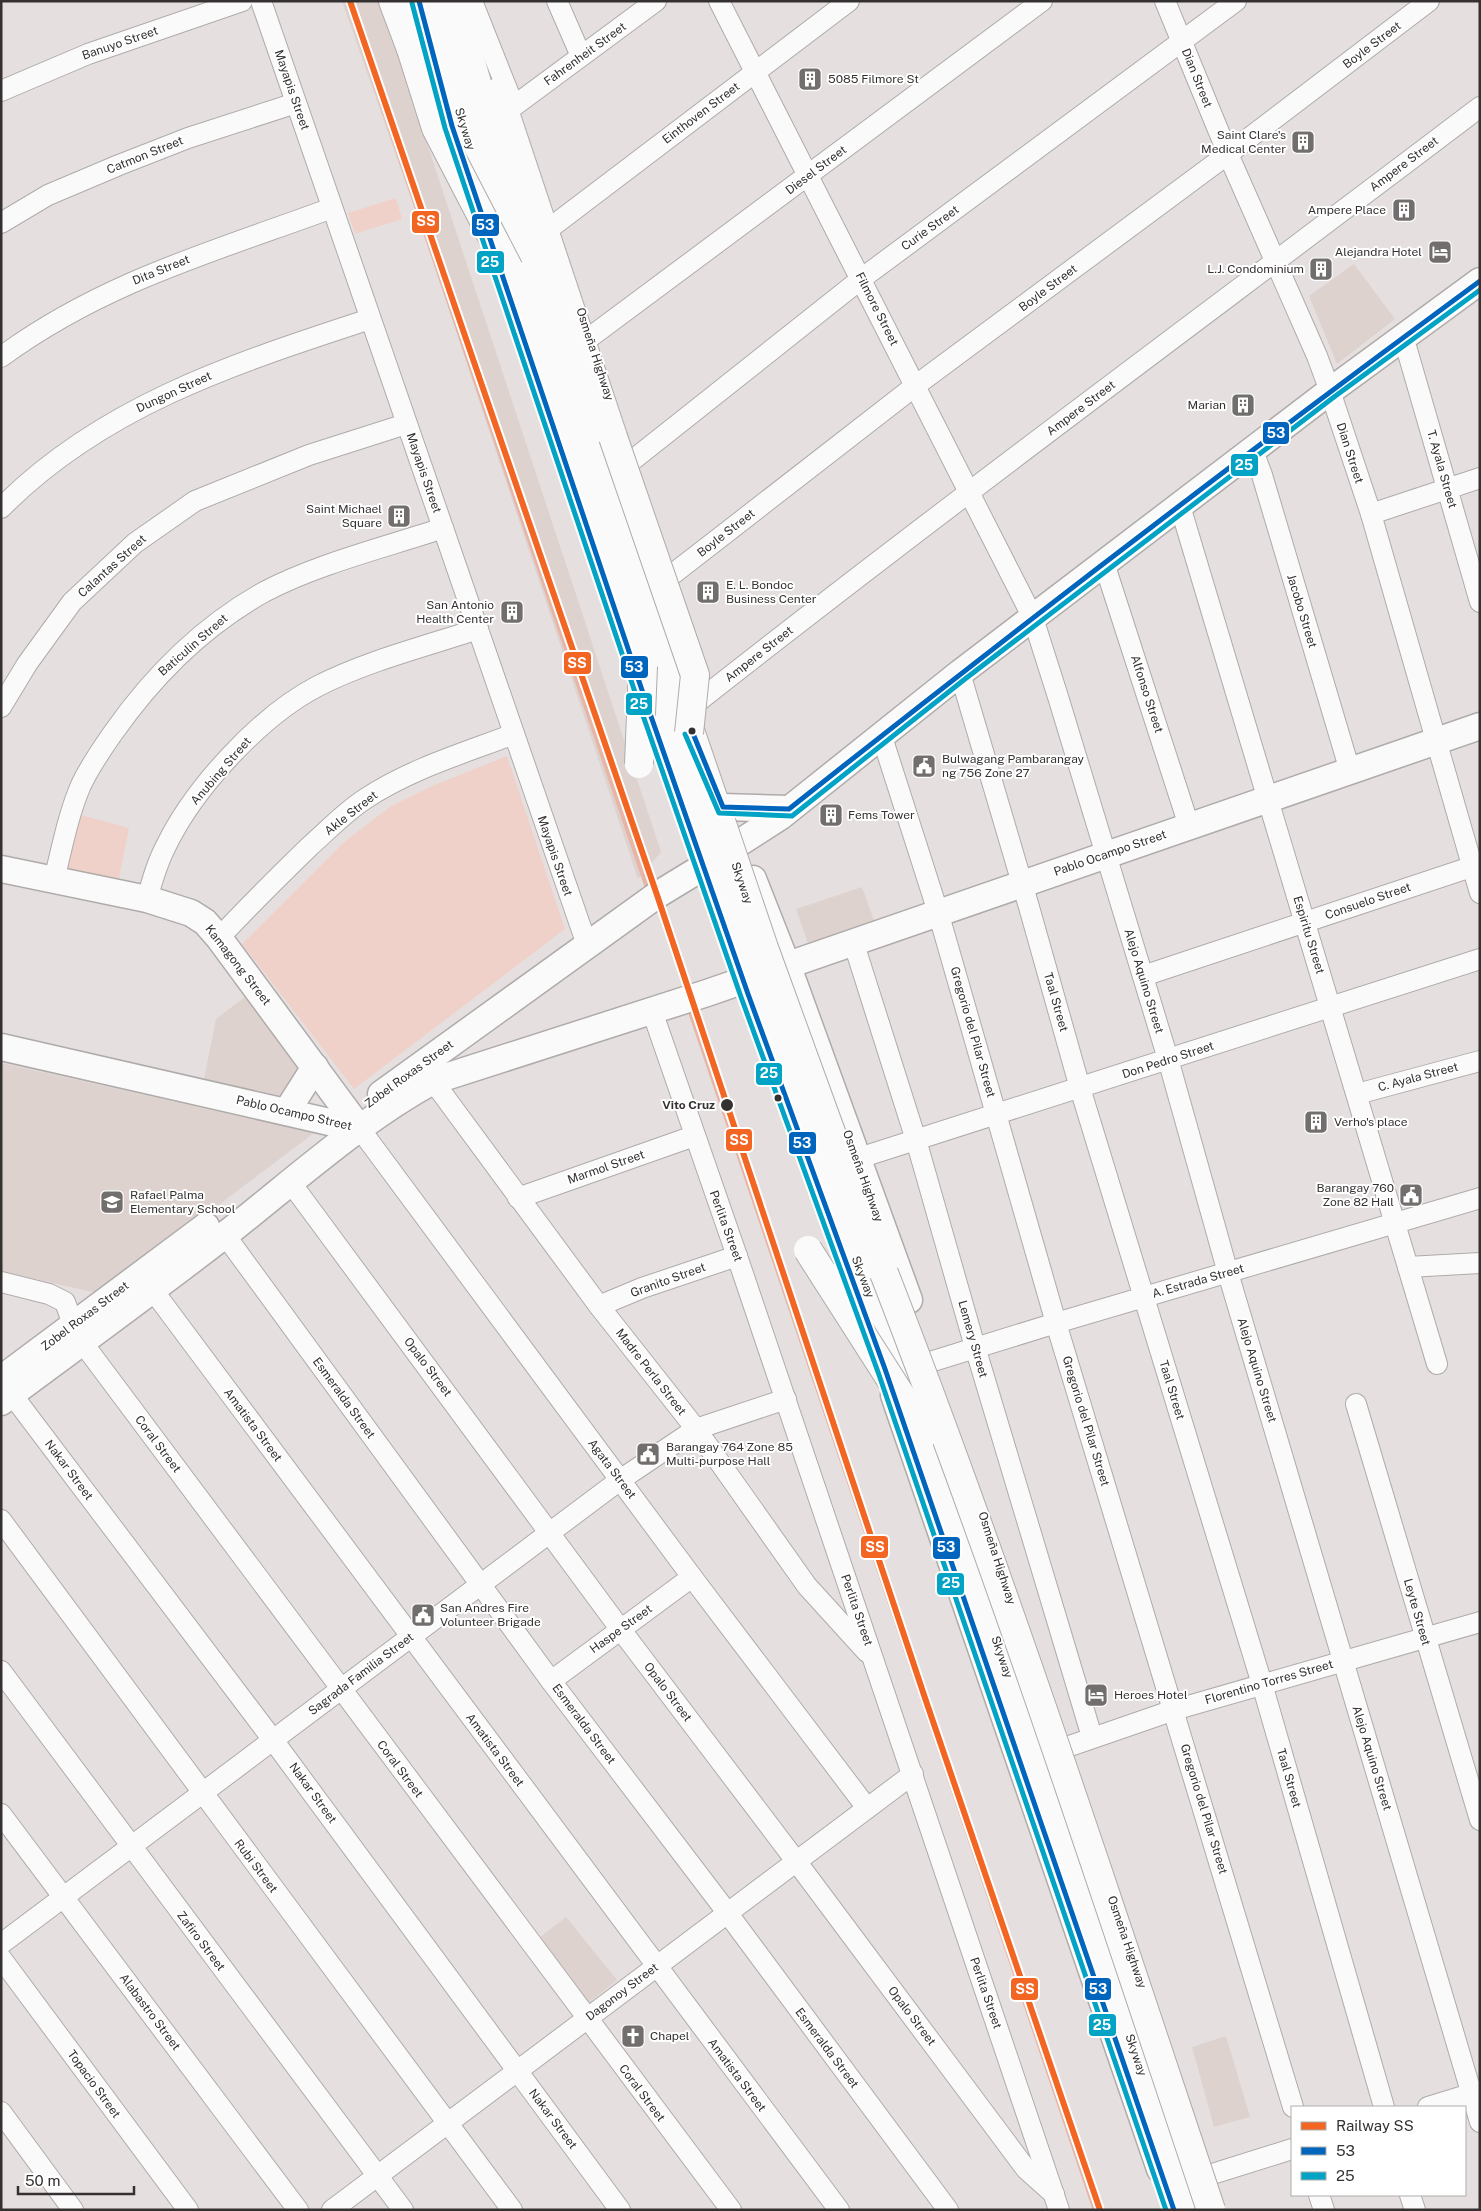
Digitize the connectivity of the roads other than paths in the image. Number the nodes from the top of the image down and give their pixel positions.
1 (242, 1) edge
2 (261, 1) edge
3 (393, 1) edge
4 (419, 1) edge
5 (428, 1) edge
6 (452, 1) edge
7 (459, 1) edge
8 (466, 1) edge
9 (472, 1) edge
10 (557, 1) edge
11 (656, 1) edge
12 (718, 1) edge
13 (849, 1) edge
14 (1042, 1) edge
15 (1165, 1) edge
16 (1236, 1) edge
17 (1429, 1) edge
18 (1183, 43) junction
19 (581, 56) junction
20 (755, 72) junction
21 (1, 91) edge
22 (296, 103) junction
23 (514, 106) junction
24 (1480, 107) edge
25 (1228, 154) junction
26 (808, 175) junction
27 (332, 208) junction
28 (1, 223) edge
29 (554, 224) junction
30 (1276, 262) junction
31 (509, 268) junction
32 (861, 279) junction
33 (1478, 287) edge
34 (370, 319) junction
35 (1402, 336) junction
36 (589, 338) junction
37 (1, 357) edge
38 (916, 386) junction
39 (1330, 391) junction
40 (406, 424) junction
41 (1253, 451) junction
42 (629, 463) junction
43 (1480, 478) edge
44 (1447, 488) junction
45 (969, 491) junction
46 (1180, 506) junction
47 (1, 508) edge
48 (1370, 514) junction
49 (443, 528) junction
50 (1104, 563) junction
51 (669, 577) junction
52 (1480, 602) edge
53 (1032, 618) junction
54 (478, 629) junction
55 (643, 666) junction
56 (960, 673) junction
57 (1, 707) edge
58 (687, 722) junction
59 (1480, 726) edge
60 (514, 734) junction
61 (881, 734) junction
62 (1434, 741) junction
63 (639, 764) dead end
64 (1350, 771) junction
65 (1269, 799) junction
66 (723, 807) junction
67 (789, 810) junction
68 (1189, 826) junction
69 (1106, 854) junction
70 (721, 855) junction
71 (1476, 865) edge
72 (1, 869) edge
73 (54, 880) junction
74 (1022, 883) junction
75 (1480, 893) edge
76 (147, 899) junction
77 (938, 912) junction
78 (1306, 922) junction
79 (220, 938) junction
80 (854, 941) junction
81 (587, 945) junction
82 (1480, 959) edge
83 (765, 972) junction
84 (1143, 976) junction
85 (1331, 1008) junction
86 (652, 1010) junction
87 (1, 1047) edge
88 (1168, 1059) junction
89 (1480, 1061) edge
90 (315, 1068) junction
91 (433, 1081) junction
92 (1080, 1088) junction
93 (1357, 1094) junction
94 (287, 1111) junction
95 (997, 1115) junction
96 (351, 1123) junction
97 (694, 1136) junction
98 (916, 1140) junction
99 (856, 1159) junction
100 (291, 1183) junction
101 (518, 1198) junction
102 (1480, 1198) edge
103 (1395, 1223) junction
104 (225, 1235) junction
105 (808, 1250) dead end
106 (737, 1256) junction
107 (1480, 1263) edge
108 (1408, 1267) junction
109 (1228, 1273) junction
110 (1, 1282) edge
111 (152, 1289) junction
112 (1144, 1297) junction
113 (599, 1306) junction
114 (1056, 1323) junction
115 (77, 1334) junction
116 (975, 1347) junction
117 (924, 1364) junction
118 (1437, 1364) dead end
119 (4, 1389) edge
120 (786, 1399) junction
121 (1356, 1404) dead end
122 (696, 1429) junction
123 (924, 1433) junction
124 (620, 1480) junction
125 (1, 1520) edge
126 (550, 1532) junction
127 (692, 1577) junction
128 (480, 1585) junction
129 (1480, 1622) edge
130 (621, 1630) junction
131 (411, 1636) junction
132 (1424, 1637) junction
133 (873, 1659) junction
134 (1343, 1660) junction
135 (1, 1671) edge
136 (551, 1681) junction
137 (1262, 1684) junction
138 (341, 1689) junction
139 (1174, 1710) junction
140 (1092, 1737) junction
141 (273, 1740) junction
142 (1061, 1749) junction
143 (913, 1774) junction
144 (202, 1793) junction
145 (867, 1808) junction
146 (1, 1814) edge
147 (1480, 1820) edge
148 (130, 1847) junction
149 (796, 1861) junction
150 (63, 1897) junction
151 (726, 1913) junction
152 (1, 1944) edge
153 (1, 1958) edge
154 (656, 1966) junction
155 (586, 2019) junction
156 (517, 2071) junction
157 (1476, 2092) edge
158 (1293, 2106) edge
159 (1384, 2106) edge
160 (1431, 2106) edge
161 (1, 2112) edge
162 (448, 2122) junction
163 (1480, 2122) edge
164 (1291, 2149) edge
165 (378, 2175) junction
166 (1206, 2176) junction
167 (1319, 2196) edge
168 (1410, 2196) edge
169 (1056, 2202) edge
170 (73, 2210) edge
171 (188, 2210) edge
172 (298, 2210) edge
173 (332, 2210) edge
174 (403, 2210) edge
175 (512, 2210) edge
176 (620, 2210) edge
177 (731, 2210) edge
178 (839, 2210) edge
179 (948, 2210) edge
180 (1174, 2210) edge
181 (1188, 2210) edge
182 (1212, 2210) edge
183 (1217, 2210) edge
184 (1324, 2210) edge
185 (1414, 2210) edge

1 - 21 street, Banuyo Street
2 - 22 street, Mayapis Street
3 - 31 highway, bridge
4 - 70 main road, Osmeña Highway
5 - 31 highway, Skyway, bridge
6 - 58 highway, Skyway
7 - 58 main road, Osmeña Highway
8 - 58 highway, bridge
9 - 23 street, Osmeña Highway
10 - 19 street
11 - 19 street, Fahrenheit Street
12 - 20 street, Filmore Street
13 - 20 street, Einthoven Street
14 - 26 street, Diesel Street
15 - 18 street, Dian Street
16 - 18 street, Curie Street
17 - 25 street, Boyle Street
18 - 25 street, Dian Street
18 - 32 street, Curie Street
19 - 23 street, Fahrenheit Street
20 - 26 street, Filmore Street
20 - 29 street, Einthoven Street
22 - 27 street, Mayapis Street
22 - 28 street, Catmon Street
23 - 29 street, Osmeña Highway
24 - 30 street, Ampere Street
25 - 30 street, Dian Street
25 - 38 street, Boyle Street
26 - 32 street, Filmore Street
26 - 36 street, Diesel Street
27 - 34 street, Mayapis Street
27 - 37 street, Dita Street
29 - 36 street, Osmeña Highway
30 - 39 street, Dian Street
30 - 45 street, Ampere Street
31 - 55 highway, Skyway
32 - 38 street, Filmore Street
32 - 42 street, Curie Street
33 - 35 main road, Zobel Roxas Street
34 - 40 street, Mayapis Street
34 - 47 street, Dungon Street
35 - 39 main road, Zobel Roxas Street
35 - 44 street, T. Ayala Street
36 - 42 street, Osmeña Highway
38 - 45 street, Filmore Street
38 - 51 street, Boyle Street
39 - 41 main road, Zobel Roxas Street
39 - 48 street, Dian Street
40 - 49 street, Mayapis Street
40 - 57 street, Calantas Street
41 - 46 main road, Zobel Roxas Street
41 - 64 street, Jacobo Street
42 - 51 street, Osmeña Highway
43 - 44 street
44 - 48 street
44 - 52 street, T. Ayala Street
45 - 53 street, Filmore Street
45 - 58 street, Ampere Street
46 - 50 main road, Zobel Roxas Street
46 - 65 street, Espiritu Street
48 - 62 street, Dian Street
49 - 54 street, Mayapis Street
49 - 73 street, Baticulin Street
50 - 53 main road, Zobel Roxas Street
50 - 68 street, Alfonso Street
51 - 58 street, Osmeña Highway
53 - 56 main road, Zobel Roxas Street
53 - 69 street, Alejo Aquino Street
54 - 60 street, Mayapis Street
54 - 76 street, Anubing Street
55 - 63 highway, bridge
55 - 123 highway, Skyway, bridge
56 - 61 main road, Zobel Roxas Street
56 - 74 street, Taal Street
58 - 66 main road, Osmeña Highway
58 - 182 highway, Skyway, bridge
59 - 62 main road, Pablo Ocampo Street
60 - 79 street, Akle Street
60 - 81 street, Mayapis Street
61 - 67 main road, Zobel Roxas Street
61 - 77 street, Gregorio del Pilar Street
62 - 64 main road, Pablo Ocampo Street
62 - 71 street, Dian Street
64 - 65 main road, Pablo Ocampo Street
65 - 68 main road, Pablo Ocampo Street
65 - 78 street, Espiritu Street
66 - 67 main road
66 - 70 main road, Osmeña Highway
67 - 70 main road, Zobel Roxas Street
68 - 69 main road, Pablo Ocampo Street
69 - 74 main road, Pablo Ocampo Street
69 - 84 street, Alejo Aquino Street
70 - 81 main road, Zobel Roxas Street
70 - 83 main road, Osmeña Highway
70 - 83 main road, Osmeña Highway
71 - 75 street, Dian Street
71 - 78 street, Consuelo Street
72 - 73 main road, Kamagong Street
73 - 76 main road, Kamagong Street
74 - 77 main road, Pablo Ocampo Street
74 - 92 street, Taal Street
76 - 79 main road, Kamagong Street
77 - 80 main road, Pablo Ocampo Street
77 - 95 street, Gregorio del Pilar Street
78 - 84 street, Consuelo Street
78 - 85 street, Espiritu Street
79 - 90 main road, Kamagong Street
80 - 83 main road, Pablo Ocampo Street
80 - 98 street, Lemery Street
81 - 96 main road, Zobel Roxas Street
82 - 85 street, Don Pedro Street
83 - 86 main road, Pablo Ocampo Street
83 - 99 main road, Osmeña Highway
83 - 117 main road, Osmeña Highway
83 - 180 main road, Osmeña Highway
84 - 88 street, Alejo Aquino Street
85 - 88 street, Don Pedro Street
85 - 93 street, Espiritu Street
86 - 91 main road, Pablo Ocampo Street
86 - 97 street, Perlita Street
87 - 94 main road, Pablo Ocampo Street
88 - 92 street, Don Pedro Street
88 - 109 street, Alejo Aquino Street
89 - 93 street, C. Ayala Street
90 - 94 main road
90 - 96 main road, Kamagong Street
91 - 96 main road, Pablo Ocampo Street
91 - 101 street, Madre Perla Street
92 - 95 street, Don Pedro Street
92 - 112 street, Taal Street
93 - 103 street, Espiritu Street
94 - 96 main road, Pablo Ocampo Street
95 - 98 street, Don Pedro Street
95 - 114 street, Gregorio del Pilar Street
96 - 100 main road, Zobel Roxas Street
96 - 115 main road, Zobel Roxas Street
96 - 124 street, Agata Street
97 - 101 street, Marmol Street
97 - 106 street, Perlita Street
98 - 99 street, Don Pedro Street
98 - 116 street, Lemery Street
99 - 117 main road, Osmeña Highway
100 - 104 main road, Zobel Roxas Street
100 - 126 street, Opalo Street
101 - 113 street, Madre Perla Street
102 - 103 street, A. Estrada Street
103 - 108 street, Espiritu Street
103 - 109 street, A. Estrada Street
104 - 111 main road, Zobel Roxas Street
104 - 128 street, Esmeralda Street
105 - 123 highway, bridge
106 - 113 street, Granito Street
106 - 120 street, Perlita Street
107 - 108 street
108 - 118 street, Espiritu Street
109 - 112 street, A. Estrada Street
109 - 134 street, Alejo Aquino Street
110 - 115 street
111 - 115 main road, Zobel Roxas Street
111 - 131 street, Amatista Street
112 - 114 street, A. Estrada Street
112 - 137 street, Taal Street
113 - 122 street, Madre Perla Street
114 - 116 street, A. Estrada Street
114 - 139 street, Gregorio del Pilar Street
115 - 119 main road, Zobel Roxas Street
115 - 138 street, Coral Street
116 - 117 street, A. Estrada Street
116 - 140 street, Lemery Street
117 - 142 main road, Osmeña Highway
119 - 141 street, Nakar Street
120 - 122 street, Sagrada Familia Street
120 - 133 street, Perlita Street
121 - 132 street, Leyte Street
122 - 124 street, Sagrada Familia Street
122 - 133 street, Madre Perla Street
123 - 181 highway, Skyway
124 - 126 street, Sagrada Familia Street
124 - 127 street, Agata Street
125 - 144 street, Rubi Street
126 - 128 street, Sagrada Familia Street
126 - 130 street, Opalo Street
127 - 130 street, Haspe Street
127 - 145 street, Agata Street
128 - 131 street, Sagrada Familia Street
128 - 136 street, Esmeralda Street
129 - 132 street, Florentino Torres Street
130 - 136 street, Haspe Street
130 - 149 street, Opalo Street
131 - 138 street, Sagrada Familia Street
131 - 154 street, Amatista Street
132 - 134 street, Florentino Torres Street
132 - 147 street, Leyte Street
133 - 143 street, Perlita Street
134 - 137 street, Florentino Torres Street
134 - 157 street, Alejo Aquino Street
135 - 148 street, Zafiro Street
136 - 151 street, Esmeralda Street
137 - 139 street, Florentino Torres Street
137 - 159 street, Taal Street
138 - 141 street, Sagrada Familia Street
138 - 155 street, Coral Street
139 - 140 street, Florentino Torres Street
139 - 158 street, Gregorio del Pilar Street
140 - 142 street, Florentino Torres Street
141 - 144 street, Sagrada Familia Street
141 - 156 street, Nakar Street
142 - 166 main road, Osmeña Highway
143 - 145 street, Dagonoy Street
143 - 169 street, Perlita Street
144 - 148 street, Sagrada Familia Street
144 - 162 street, Rubi Street
145 - 149 street, Dagonoy Street
146 - 150 street, Alabastro Street
148 - 150 street, Sagrada Familia Street
148 - 165 street, Zafiro Street
149 - 151 street, Dagonoy Street
149 - 169 street, Opalo Street
150 - 152 street, Sagrada Familia Street
150 - 172 street, Alabastro Street
151 - 154 street, Dagonoy Street
151 - 179 street, Esmeralda Street
153 - 171 street, Topacio Street
154 - 155 street, Dagonoy Street
154 - 178 street, Amatista Street
155 - 156 street, Dagonoy Street
155 - 177 street, Coral Street
156 - 162 street, Dagonoy Street
156 - 176 street, Nakar Street
157 - 160 street
157 - 163 street, Alejo Aquino Street
161 - 170 street
162 - 165 street, Dagonoy Street
162 - 175 street, Rubi Street
164 - 166 street
165 - 173 street, Dagonoy Street
165 - 174 street, Zafiro Street
166 - 183 main road, Osmeña Highway
167 - 184 street
168 - 185 street

